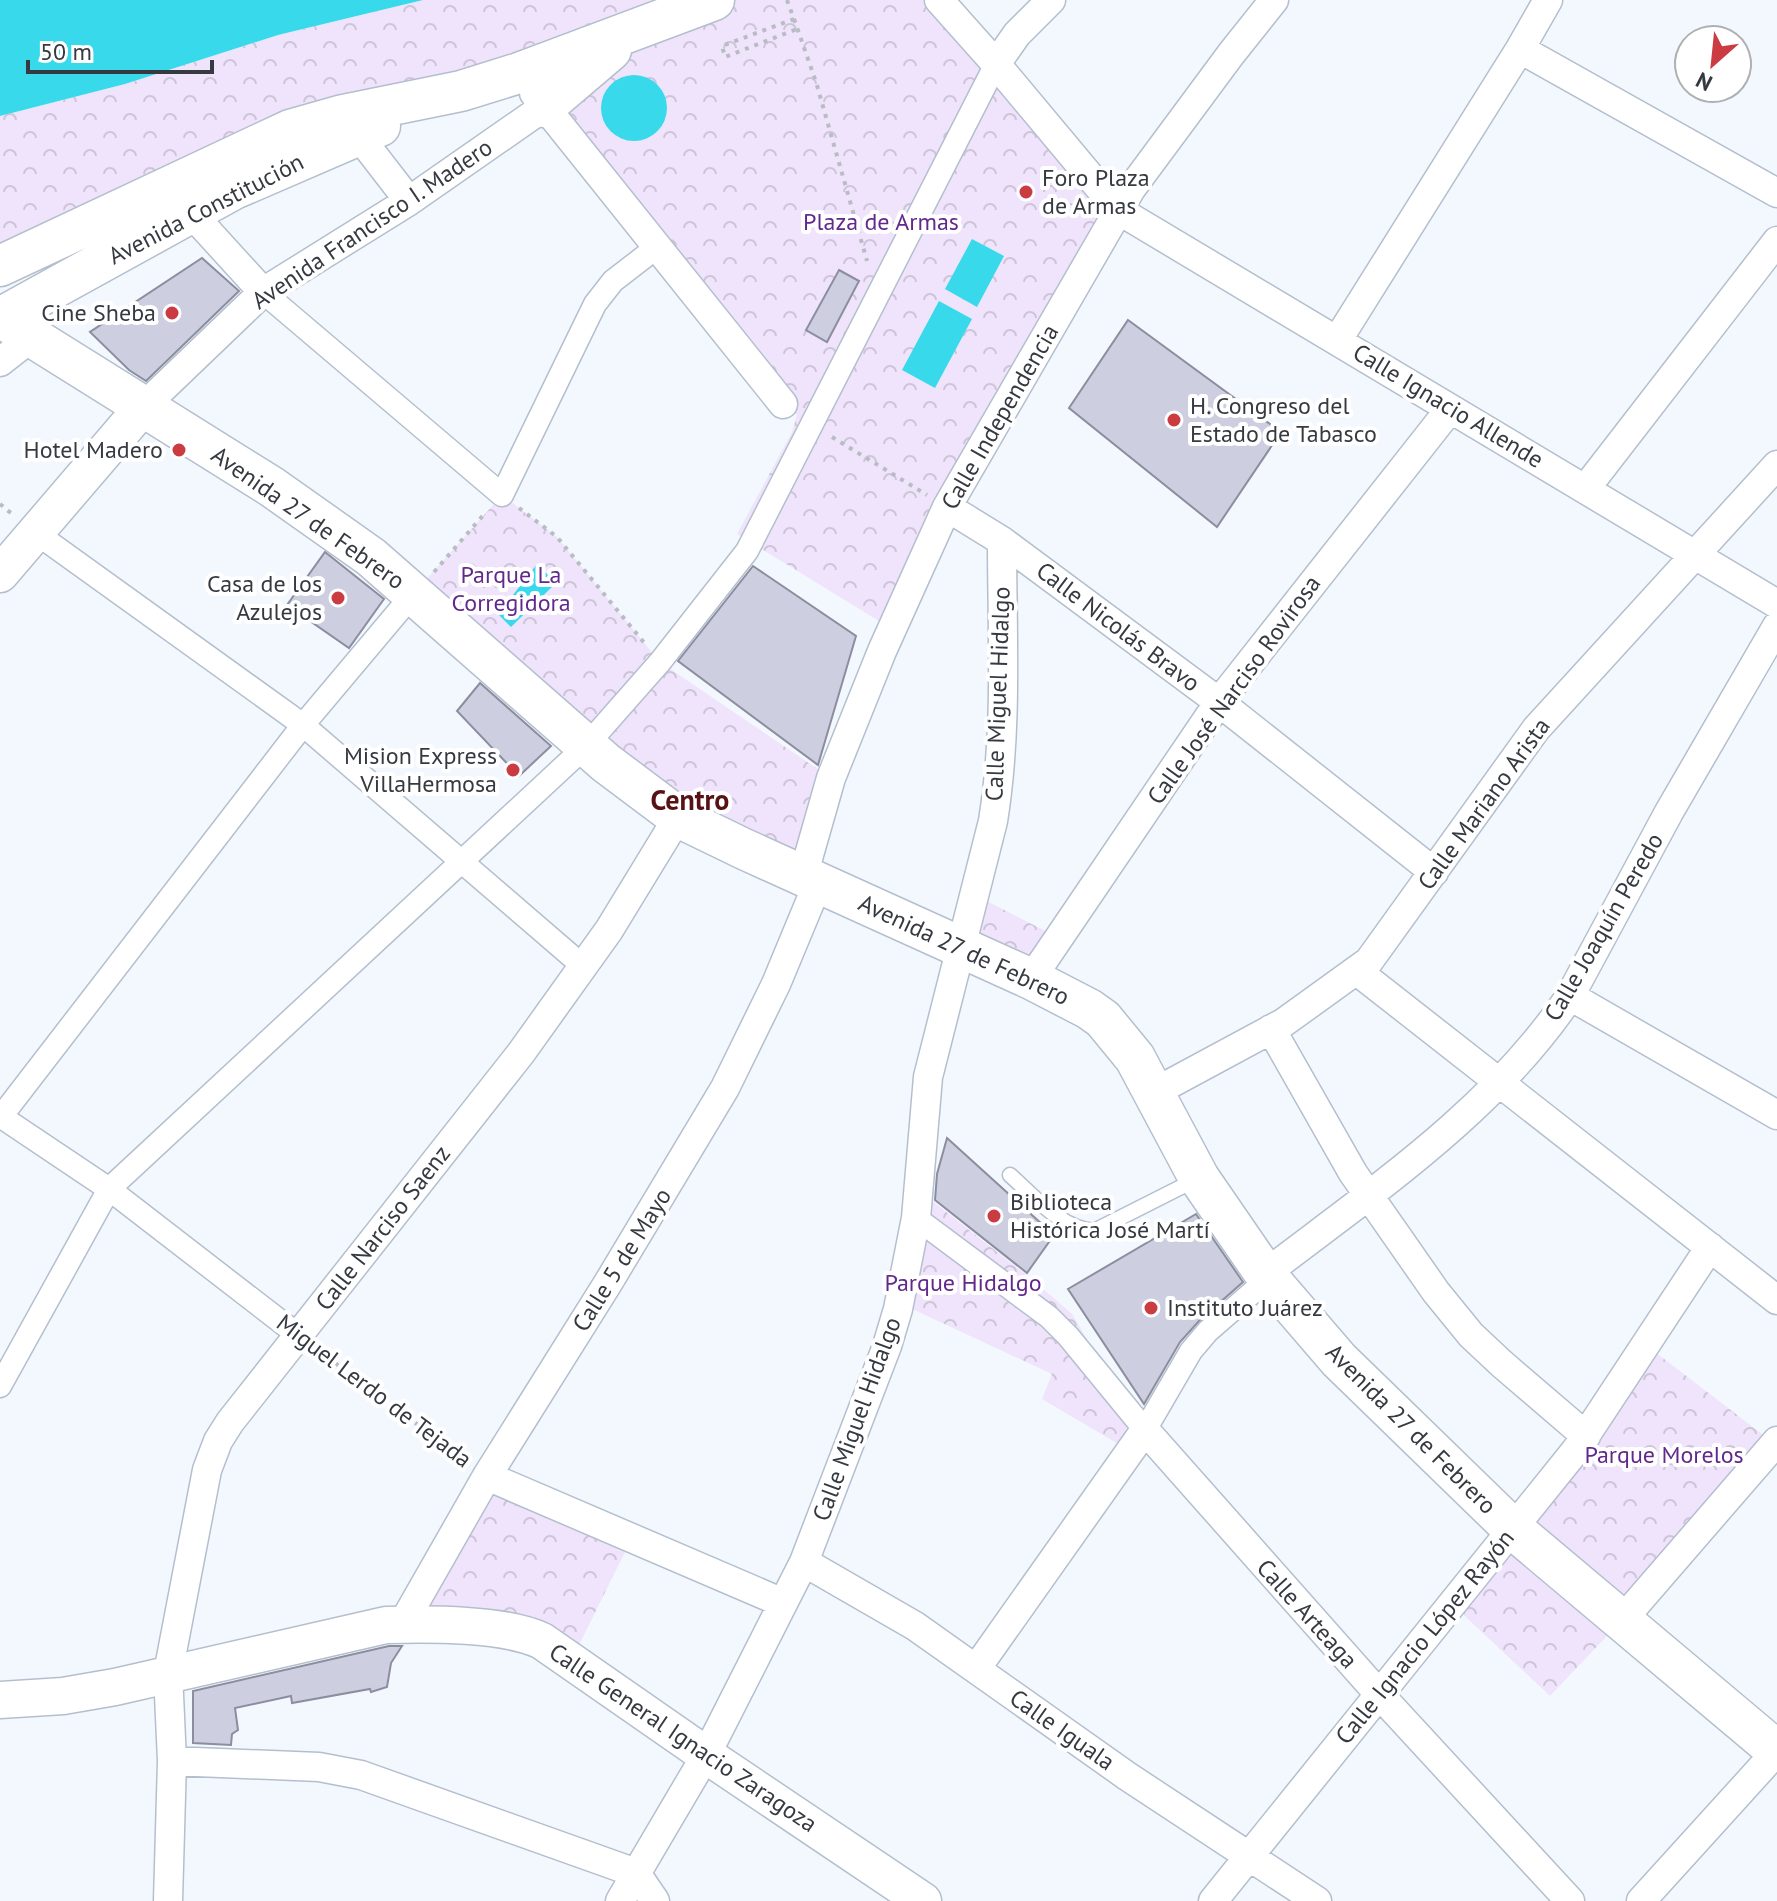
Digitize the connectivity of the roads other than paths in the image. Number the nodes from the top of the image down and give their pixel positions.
1 (714, 0) edge
2 (939, 0) edge
3 (1051, 0) edge
4 (1274, 0) edge
5 (1548, 0) edge
6 (631, 33) junction
7 (1520, 49) junction
8 (996, 64) junction
9 (519, 73) junction
10 (544, 107) junction
11 (350, 125) junction
12 (1777, 193) edge
13 (409, 201) junction
14 (1118, 210) junction
15 (191, 213) junction
16 (1777, 241) edge
17 (657, 247) junction
18 (0, 266) edge
19 (263, 292) junction
20 (8, 322) edge
21 (1337, 341) junction
22 (0, 362) edge
23 (783, 404) dead end
24 (143, 407) junction
25 (1450, 409) junction
26 (1777, 465) edge
27 (1586, 488) junction
28 (947, 507) junction
29 (36, 533) junction
30 (1002, 541) junction
31 (1694, 553) junction
32 (0, 574) edge
33 (414, 593) junction
34 (1777, 604) edge
35 (1777, 626) edge
36 (1219, 702) junction
37 (303, 725) junction
38 (586, 746) junction
39 (678, 817) junction
40 (462, 861) junction
41 (1434, 872) junction
42 (811, 879) junction
43 (960, 947) junction
44 (584, 967) junction
45 (1357, 971) junction
46 (1031, 979) junction
47 (1570, 996) junction
48 (1271, 1029) junction
49 (1498, 1083) junction
50 (1153, 1093) junction
51 (1777, 1115) edge
52 (0, 1117) edge
53 (1010, 1175) dead end
54 (1199, 1178) junction
55 (109, 1189) junction
56 (1368, 1195) junction
57 (916, 1218) junction
58 (1710, 1247) junction
59 (1266, 1277) junction
60 (1777, 1300) edge
61 (298, 1335) junction
62 (0, 1386) edge
63 (1145, 1430) junction
64 (1586, 1436) junction
65 (1777, 1441) edge
66 (487, 1476) junction
67 (1513, 1529) junction
68 (804, 1562) junction
69 (783, 1603) junction
70 (1623, 1619) junction
71 (417, 1625) junction
72 (465, 1640) dead end
73 (976, 1669) junction
74 (168, 1673) junction
75 (1379, 1694) junction
76 (0, 1700) edge
77 (1777, 1751) edge
78 (706, 1755) junction
79 (172, 1761) junction
80 (1248, 1854) junction
81 (636, 1873) junction
82 (168, 1901) edge
83 (620, 1901) edge
84 (655, 1901) edge
85 (923, 1901) edge
86 (1213, 1901) edge
87 (1317, 1901) edge
88 (1570, 1901) edge
89 (1641, 1901) edge

1 - 6 main road
2 - 8 street, Calle Ignacio Allende
3 - 8 street
4 - 14 street, Calle Independencia
5 - 7 street
6 - 9 main road
6 - 10 main road, Avenida Francisco I. Madero
7 - 12 street
7 - 21 street
8 - 14 street, Calle Ignacio Allende
8 - 38 street
9 - 10 street
9 - 11 main road
10 - 13 street, Avenida Francisco I. Madero
10 - 17 street
11 - 13 street
11 - 15 main road, Avenida Constitución
11 - 18 main road
13 - 19 street, Avenida Francisco I. Madero
14 - 21 street, Calle Ignacio Allende
14 - 28 street, Calle Independencia
15 - 19 street
15 - 20 main road, Avenida Constitución
16 - 27 street
17 - 19 street
17 - 23 street
19 - 24 street, Avenida Francisco I. Madero
20 - 22 street
20 - 24 main road, Avenida 27 de Febrero
21 - 25 street, Calle Ignacio Allende
24 - 29 street, Avenida Francisco I. Madero
24 - 33 main road, Avenida 27 de Febrero
25 - 27 street, Calle Ignacio Allende
25 - 36 street, Calle José Narciso Rovirosa
26 - 31 street, Calle Mariano Arista
27 - 31 street, Calle Ignacio Allende
28 - 30 street, Calle Nicolás Bravo
28 - 42 street, Calle Independencia
29 - 32 street, Avenida Francisco I. Madero
29 - 37 street
30 - 36 street, Calle Nicolás Bravo
30 - 43 street, Calle Miguel Hidalgo
31 - 34 street, Calle Ignacio Allende
31 - 41 street, Calle Mariano Arista
33 - 37 street
33 - 38 main road, Avenida 27 de Febrero
35 - 47 street, Calle Joaquín Peredo
36 - 41 street, Calle Nicolás Bravo
36 - 46 street, Calle José Narciso Rovirosa
37 - 40 street
37 - 52 street
38 - 39 main road, Avenida 27 de Febrero
38 - 40 street
39 - 42 main road, Avenida 27 de Febrero
39 - 44 street, Calle Narciso Saenz
40 - 44 street
40 - 55 street
41 - 45 street, Calle Mariano Arista
42 - 43 main road, Avenida 27 de Febrero
42 - 66 street, Calle 5 de Mayo
43 - 46 main road, Avenida 27 de Febrero
43 - 57 street, Calle Miguel Hidalgo
44 - 61 street, Calle Narciso Saenz
45 - 48 street, Calle Mariano Arista
45 - 49 street
46 - 50 main road, Avenida 27 de Febrero
47 - 49 street, Calle Joaquín Peredo
47 - 51 street
48 - 50 street, Calle Mariano Arista
48 - 56 street
49 - 56 street, Calle Joaquín Peredo
49 - 58 street
50 - 54 main road, Avenida 27 de Febrero
52 - 55 street, Miguel Lerdo de Tejada
53 - 54 lane
54 - 59 main road, Avenida 27 de Febrero
55 - 61 street, Miguel Lerdo de Tejada
55 - 62 street
56 - 59 street, Calle Joaquín Peredo
56 - 64 street
57 - 63 street
57 - 68 street, Calle Miguel Hidalgo
58 - 60 street
58 - 64 street, Calle Ignacio López Rayón
59 - 63 street, Calle Joaquín Peredo
59 - 67 main road, Avenida 27 de Febrero
61 - 74 street, Calle Narciso Saenz
63 - 73 street, Calle Joaquín Peredo
63 - 75 street, Calle Arteaga
64 - 67 street, Calle Ignacio López Rayón
65 - 70 street
66 - 69 street, Miguel Lerdo de Tejada
66 - 71 street, Calle 5 de Mayo
67 - 70 main road, Avenida 27 de Febrero
67 - 75 street, Calle Ignacio López Rayón
68 - 69 street, Calle Miguel Hidalgo
68 - 73 street, Calle Iguala
69 - 78 street, Calle Miguel Hidalgo
70 - 77 main road, Avenida 27 de Febrero
71 - 72 lane
71 - 74 street, Calle General Ignacio Zaragoza
71 - 78 street, Calle General Ignacio Zaragoza
73 - 80 street, Calle Iguala
74 - 76 street, Calle General Ignacio Zaragoza
74 - 79 street, Calle Narciso Saenz
75 - 80 street, Calle Ignacio López Rayón
75 - 88 street, Calle Arteaga
77 - 89 street
78 - 81 street, Calle Miguel Hidalgo
78 - 85 street, Calle General Ignacio Zaragoza
79 - 81 street
79 - 82 street, Calle Narciso Saenz
80 - 86 street, Calle Ignacio López Rayón
80 - 87 street, Calle Iguala
81 - 83 street, Calle Miguel Hidalgo
81 - 84 street

